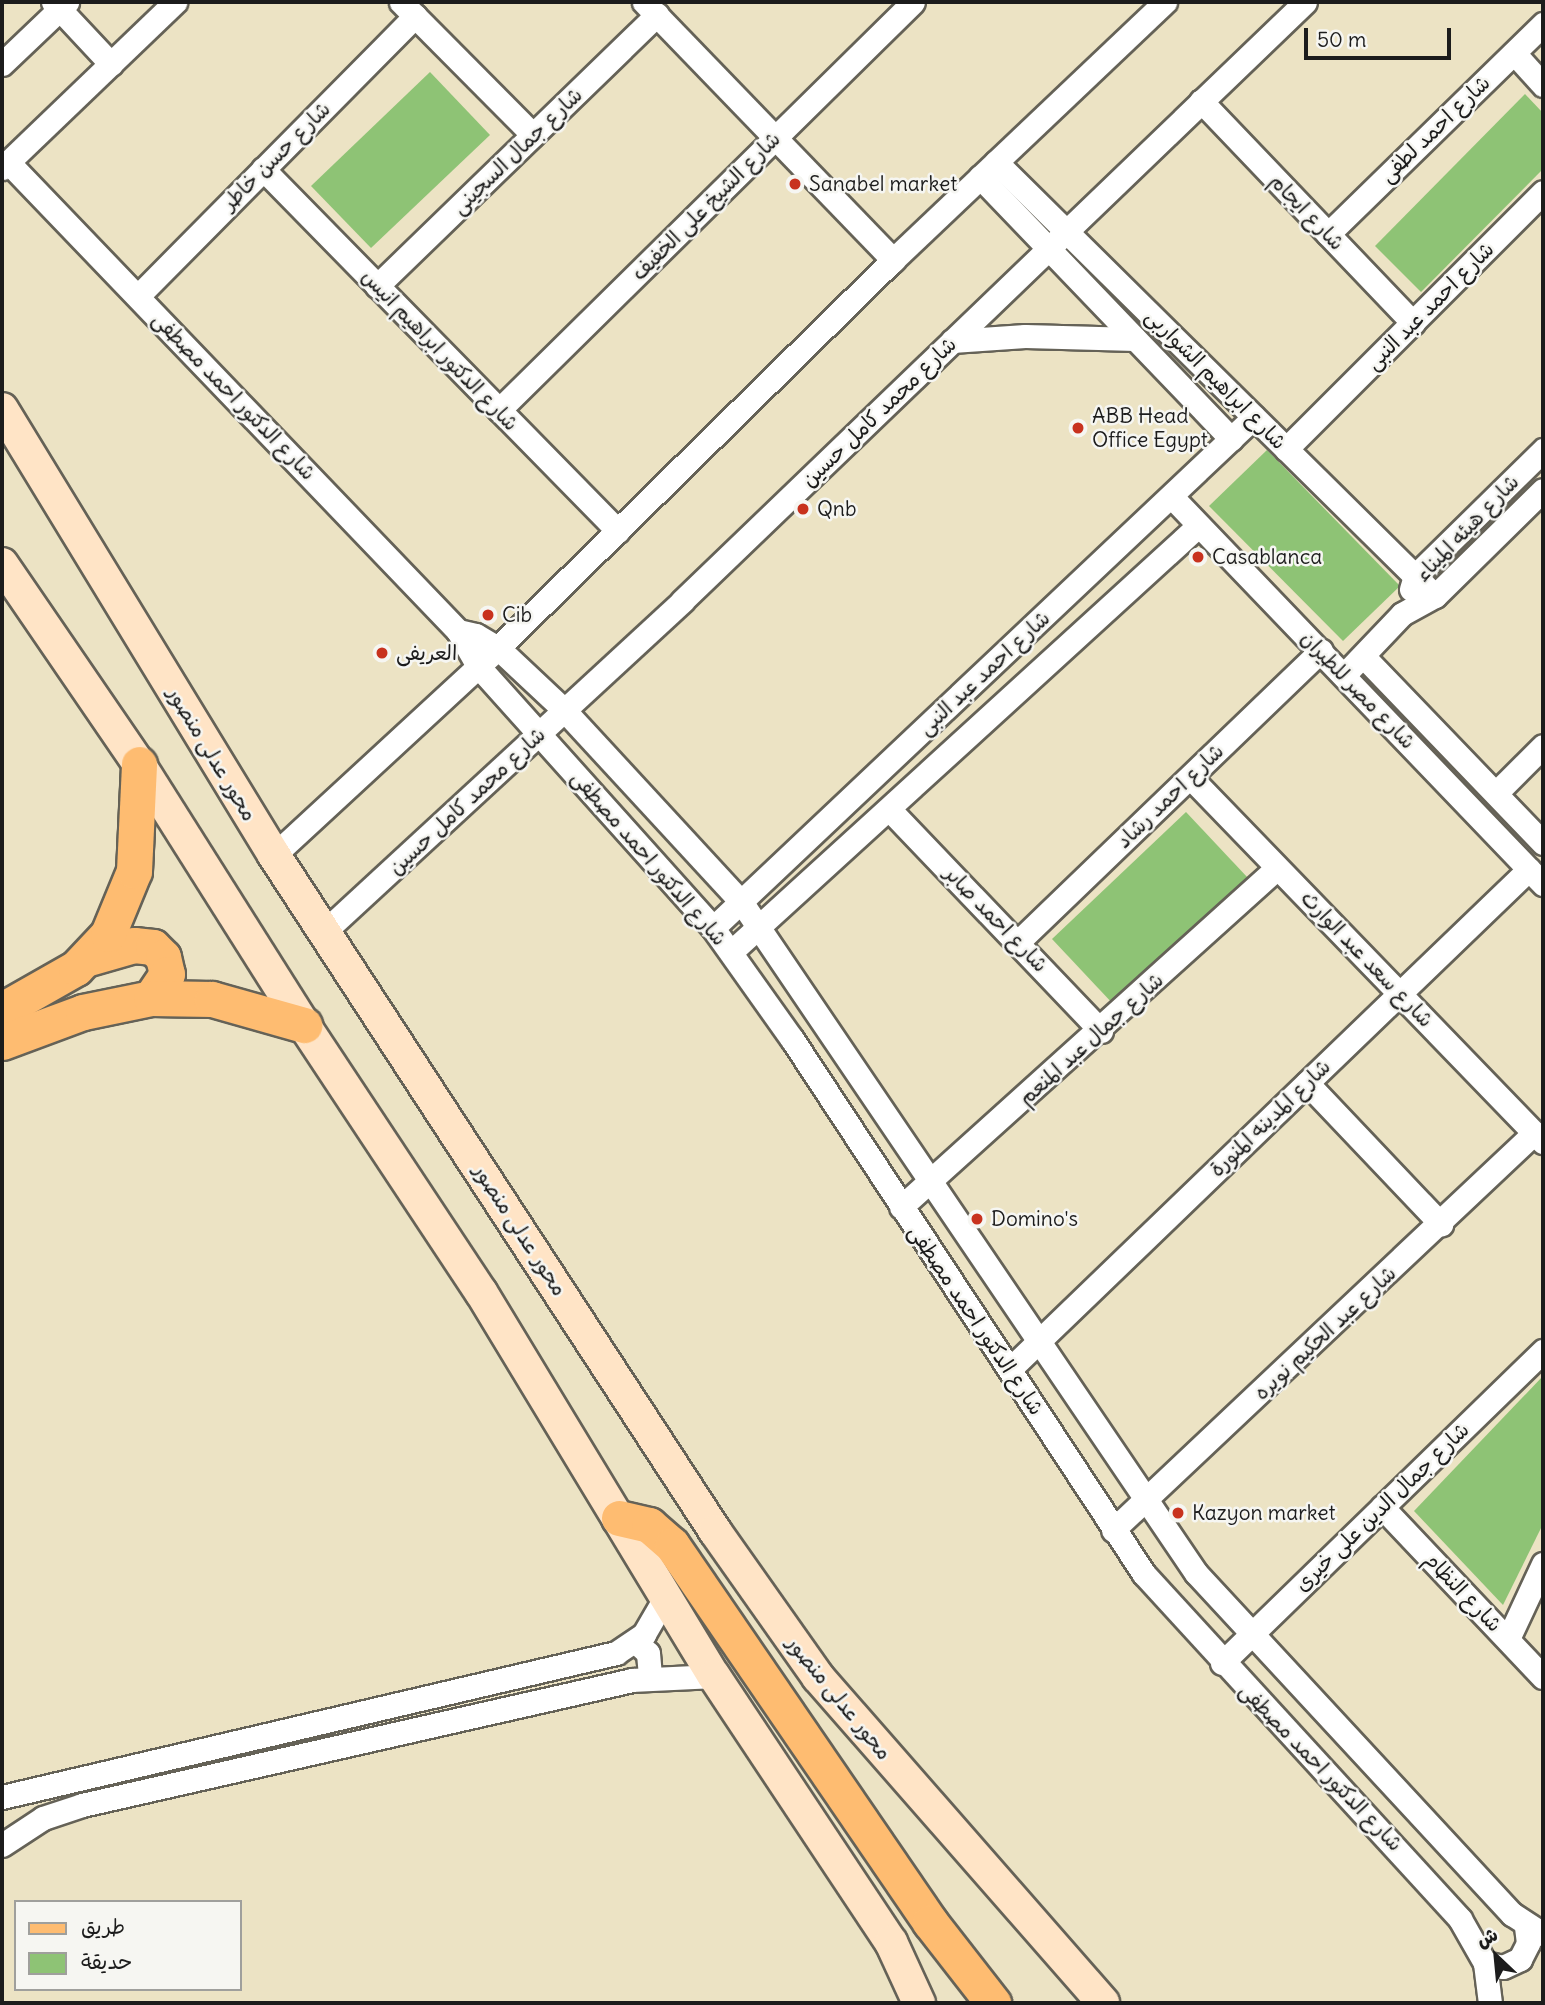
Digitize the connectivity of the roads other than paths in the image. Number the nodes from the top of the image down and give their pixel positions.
1 (175, 2) edge
2 (1165, 2) edge
3 (1305, 2) edge
4 (60, 4) edge
5 (902, 5) edge
6 (651, 8) edge
7 (408, 9) edge
8 (1543, 24) edge
9 (1514, 53) junction
10 (2, 64) edge
11 (111, 64) junction
12 (1543, 85) edge
13 (1201, 101) junction
14 (533, 135) junction
15 (775, 137) junction
16 (5, 165) edge
17 (263, 169) junction
18 (988, 170) junction
19 (1543, 192) edge
20 (1066, 231) junction
21 (1328, 234) junction
22 (1048, 248) junction
23 (893, 260) junction
24 (377, 286) junction
25 (138, 296) junction
26 (1413, 323) junction
27 (1135, 339) junction
28 (952, 341) junction
29 (2, 409) edge
30 (499, 410) junction
31 (1254, 417) junction
32 (1231, 439) junction
33 (1286, 449) junction
34 (1543, 450) edge
35 (1543, 490) edge
36 (1171, 496) junction
37 (1198, 526) junction
38 (618, 531) junction
39 (2, 564) edge
40 (1415, 576) junction
41 (1435, 596) junction
42 (1402, 614) junction
43 (458, 631) junction
44 (498, 648) junction
45 (1321, 650) junction
46 (1364, 657) junction
47 (478, 666) junction
48 (1344, 675) junction
49 (565, 711) junction
50 (540, 735) junction
51 (1543, 746) edge
52 (139, 764) junction
53 (1190, 777) junction
54 (1496, 793) junction
55 (889, 809) junction
56 (1543, 843) edge
57 (274, 855) junction
58 (1277, 867) junction
59 (1536, 877) edge
60 (742, 903) junction
61 (761, 926) junction
62 (713, 928) junction
63 (325, 931) junction
64 (1018, 941) junction
65 (731, 952) junction
66 (89, 958) junction
67 (1400, 993) junction
68 (151, 998) junction
69 (2, 1010) edge
70 (304, 1026) junction
71 (1101, 1031) junction
72 (2, 1042) edge
73 (1307, 1083) junction
74 (1539, 1138) edge
75 (930, 1183) junction
76 (901, 1207) junction
77 (1441, 1224) junction
78 (1039, 1341) junction
79 (1543, 1351) edge
80 (1011, 1368) junction
81 (1145, 1503) junction
82 (1382, 1507) junction
83 (619, 1518) junction
84 (1113, 1530) junction
85 (1543, 1564) edge
86 (666, 1596) junction
87 (1251, 1634) junction
88 (1508, 1639) junction
89 (636, 1642) junction
90 (1222, 1663) junction
91 (715, 1675) junction
92 (650, 1677) junction
93 (1543, 1677) edge
94 (2, 1797) edge
95 (2, 1845) edge
96 (1535, 1930) edge
97 (1485, 1963) junction
98 (1099, 2000) edge
99 (919, 2003) edge
100 (992, 2003) edge
101 (1490, 2003) edge

1 - 11 street
2 - 18 street
3 - 13 street, شارع محمد كامل حسين
4 - 10 street
4 - 11 street
5 - 15 street, شارع الشيخ على الخفيف
6 - 14 street, شارع جمال السجينى
6 - 15 street
7 - 14 street
7 - 17 street, شارع حسن خاطر
8 - 9 street, شارع احمد لطفى
9 - 12 street
9 - 21 street, شارع احمد لطفى
11 - 16 street
13 - 20 street, شارع محمد كامل حسين
13 - 21 street, شارع ايجام
14 - 24 street, شارع جمال السجينى
15 - 23 street
15 - 30 street, شارع الشيخ على الخفيف
16 - 25 street, شارع الدكتور احمد مصطفى
17 - 24 street, شارع الدكتور ابراهيم انيس
17 - 25 street, شارع حسن خاطر
18 - 20 street, شارع ابراهيم الشواربى
18 - 22 street, شارع ابراهيم الشواربى
18 - 23 street
19 - 26 street, شارع احمد عبد النبى
20 - 22 street, شارع محمد كامل حسين
20 - 31 street, شارع ابراهيم الشواربى
21 - 26 street, شارع ايجام
22 - 27 street, شارع ابراهيم الشواربى
22 - 28 street, شارع محمد كامل حسين
23 - 38 street
24 - 30 street, شارع الدكتور ابراهيم انيس
25 - 43 street, شارع الدكتور احمد مصطفى
26 - 33 street, شارع احمد عبد النبى
27 - 28 street
27 - 32 street, شارع ابراهيم الشواربى
28 - 49 street, شارع محمد كامل حسين
29 - 57 main road, محور عدلى منصور
30 - 38 street, شارع الدكتور ابراهيم انيس
31 - 32 street, شارع احمد عبد النبى
31 - 33 street, شارع ابراهيم الشواربى
32 - 36 street, شارع احمد عبد النبى
33 - 40 street, شارع ابراهيم الشواربى
34 - 40 street, شارع هيئه الميناء
35 - 41 street, شارع هيئه الميناء
36 - 37 street, شارع مصر للطيران
36 - 60 street, شارع احمد عبد النبى
37 - 45 street, شارع مصر للطيران
37 - 55 street, شارع احمد عبد النبى
38 - 44 street
39 - 52 main road
40 - 41 street, شارع ابراهيم الشواربى
40 - 42 street, شارع هيئه الميناء
41 - 42 street, شارع هيئه الميناء
42 - 46 street, شارع هيئه الميناء
43 - 44 street, شارع الدكتور احمد مصطفى
43 - 47 street, شارع الدكتور احمد مصطفى
44 - 47 street
44 - 49 street, شارع الدكتور احمد مصطفى
45 - 48 street, شارع مصر للطيران
45 - 53 street, شارع احمد رشاد
46 - 48 street, شارع هيئه الميناء
46 - 54 street, شارع مصر للطيران
47 - 50 street, شارع الدكتور احمد مصطفى
47 - 57 street
48 - 59 street, شارع مصر للطيران
49 - 50 street, شارع محمد كامل حسين
49 - 60 street, شارع الدكتور احمد مصطفى
50 - 62 street, شارع الدكتور احمد مصطفى
50 - 63 street, شارع محمد كامل حسين
51 - 54 street
52 - 66 main road
52 - 70 main road
53 - 58 street, شارع سعد عبد الوارث
53 - 64 street, شارع احمد رشاد
54 - 56 street, شارع مصر للطيران
55 - 61 street, شارع احمد عبد النبى
55 - 64 street, شارع احمد صابر
57 - 63 main road, محور عدلى منصور
58 - 67 street, شارع سعد عبد الوارث
58 - 71 street, شارع جمال عبد المنعم
59 - 67 street, شارع المدينه المنورة
60 - 61 street, شارع الدكتور احمد مصطفى
60 - 62 street, شارع احمد عبد النبى
61 - 65 street, شارع احمد عبد النبى
61 - 75 street, شارع الدكتور احمد مصطفى
62 - 65 street, شارع الدكتور احمد مصطفى
63 - 98 main road, محور عدلى منصور
64 - 71 street, شارع احمد صابر
65 - 76 street, شارع الدكتور احمد مصطفى
66 - 68 main road
66 - 69 main road
67 - 73 street, شارع المدينه المنورة
67 - 74 street, شارع سعد عبد الوارث
68 - 70 main road
68 - 72 main road
70 - 83 main road
71 - 75 street, شارع جمال عبد المنعم
73 - 77 street
73 - 78 street, شارع المدينه المنورة
74 - 77 street, شارع عبد الحكيم نويره
75 - 76 street, شارع جمال عبد المنعم
75 - 78 street, شارع الدكتور احمد مصطفى
76 - 80 street, شارع الدكتور احمد مصطفى
77 - 81 street, شارع عبد الحكيم نويره
78 - 80 street, شارع المدينه المنورة
78 - 81 street, شارع الدكتور احمد مصطفى
79 - 82 street, شارع جمال الدين على خيرى
80 - 84 street, شارع الدكتور احمد مصطفى
81 - 84 street, شارع عبد الحكيم نويره
81 - 87 street, شارع الدكتور احمد مصطفى
82 - 87 street, شارع جمال الدين على خيرى
82 - 88 street, شارع النظام
83 - 86 main road
83 - 100 main road
84 - 90 street, شارع الدكتور احمد مصطفى
85 - 88 street
86 - 89 street
86 - 91 main road
87 - 90 street, شارع جمال الدين على خيرى
87 - 96 street, شارع الدكتور احمد مصطفى
88 - 93 street, شارع النظام
89 - 92 street
89 - 94 street
90 - 97 street, شارع الدكتور احمد مصطفى
91 - 92 street
91 - 99 main road
92 - 95 street
96 - 97 street
97 - 101 street, شارع الدكتور احمد مصطفى

